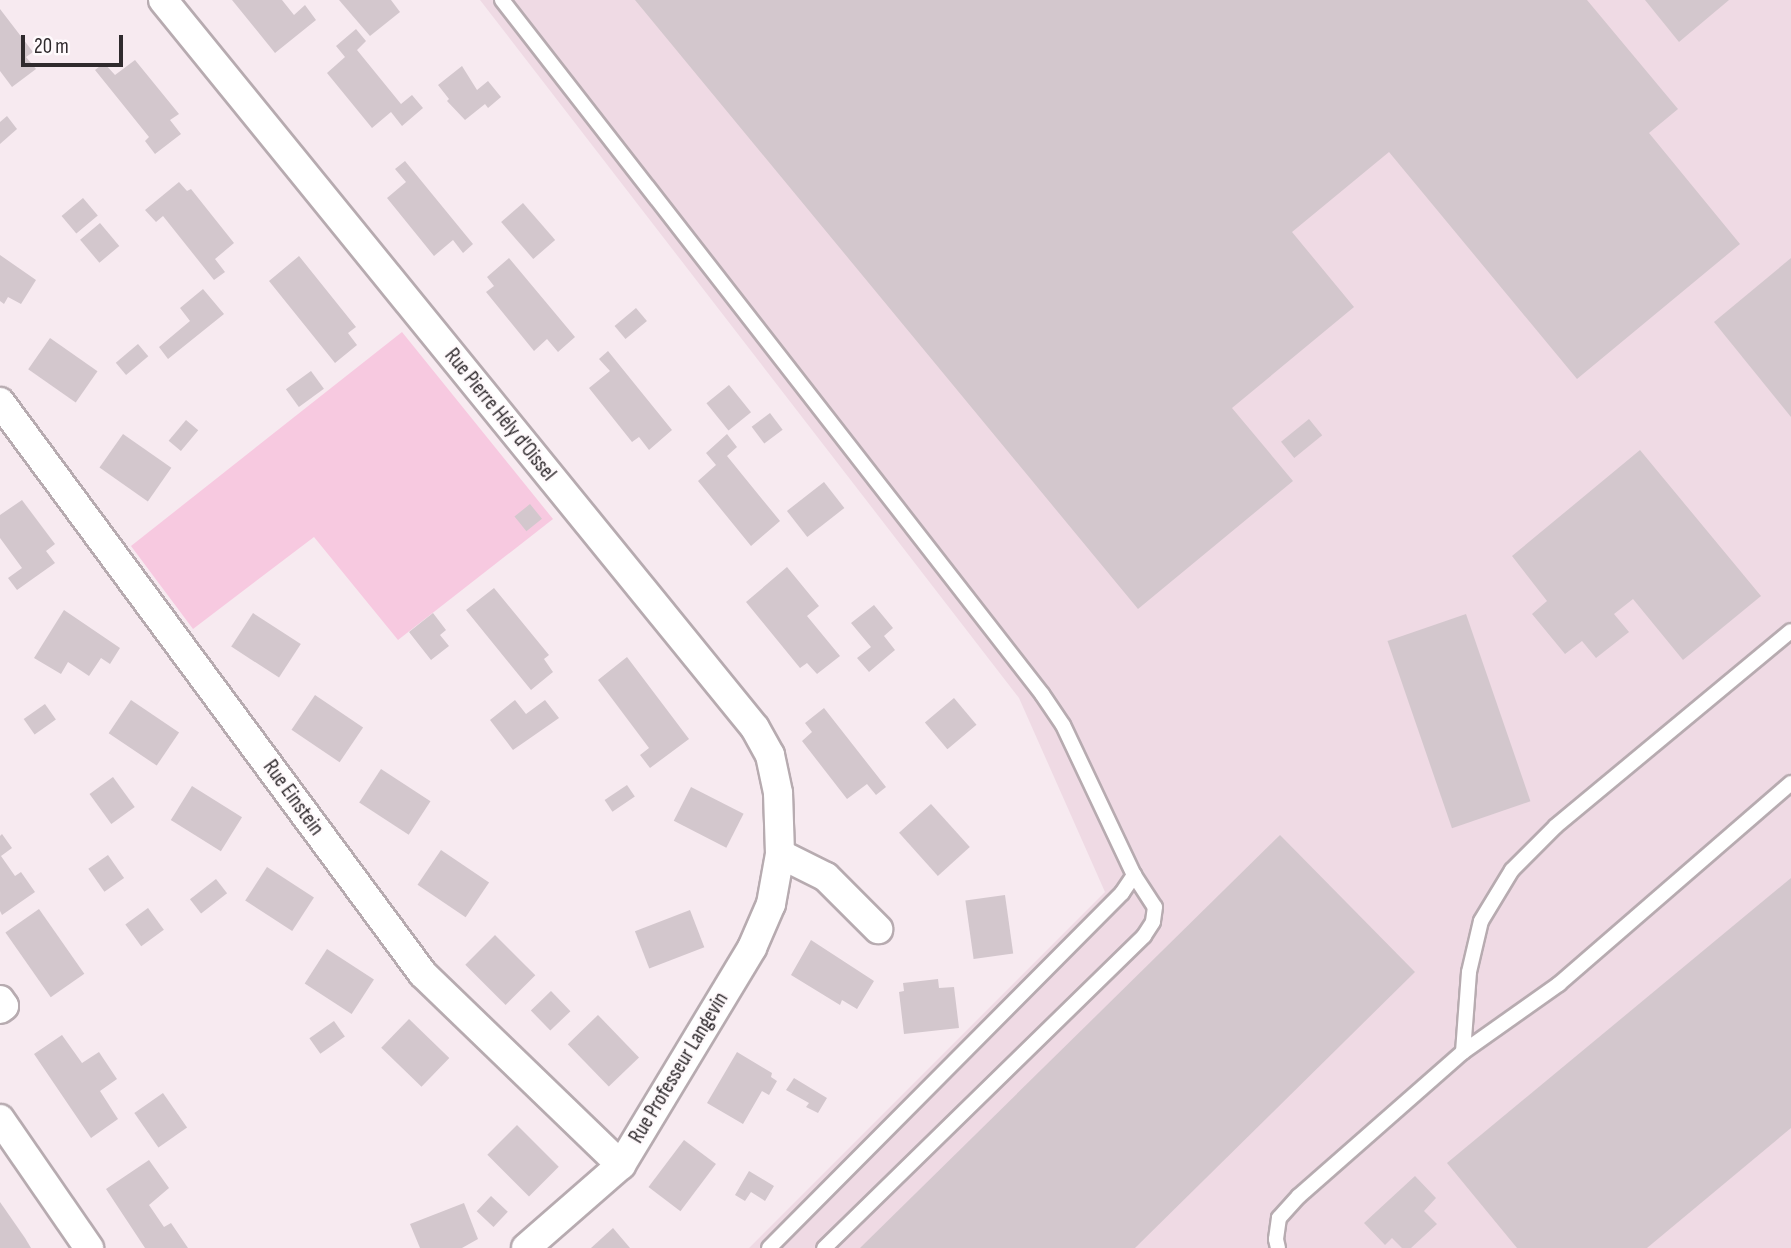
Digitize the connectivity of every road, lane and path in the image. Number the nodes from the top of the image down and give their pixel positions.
1 (163, 0) edge
2 (502, 0) edge
3 (0, 402) edge
4 (1791, 631) edge
5 (1791, 783) edge
6 (780, 854) junction
7 (1133, 875) junction
8 (878, 929) dead end
9 (0, 1000) edge
10 (0, 1009) edge
11 (1463, 1052) junction
12 (0, 1119) edge
13 (621, 1164) junction
14 (89, 1248) edge
15 (526, 1248) edge
16 (769, 1248) edge
17 (824, 1248) edge
18 (1278, 1248) edge

1 - 6 street, Rue Pierre Hély d'Oissel
2 - 7 lane
3 - 13 street, Rue Einstein
4 - 11 lane
5 - 11 lane
6 - 8 street
6 - 13 street, Rue Professeur Langevin
7 - 16 lane
7 - 17 lane
9 - 10 street
11 - 18 lane
12 - 14 street
13 - 15 street, Rue Professeur Langevin

